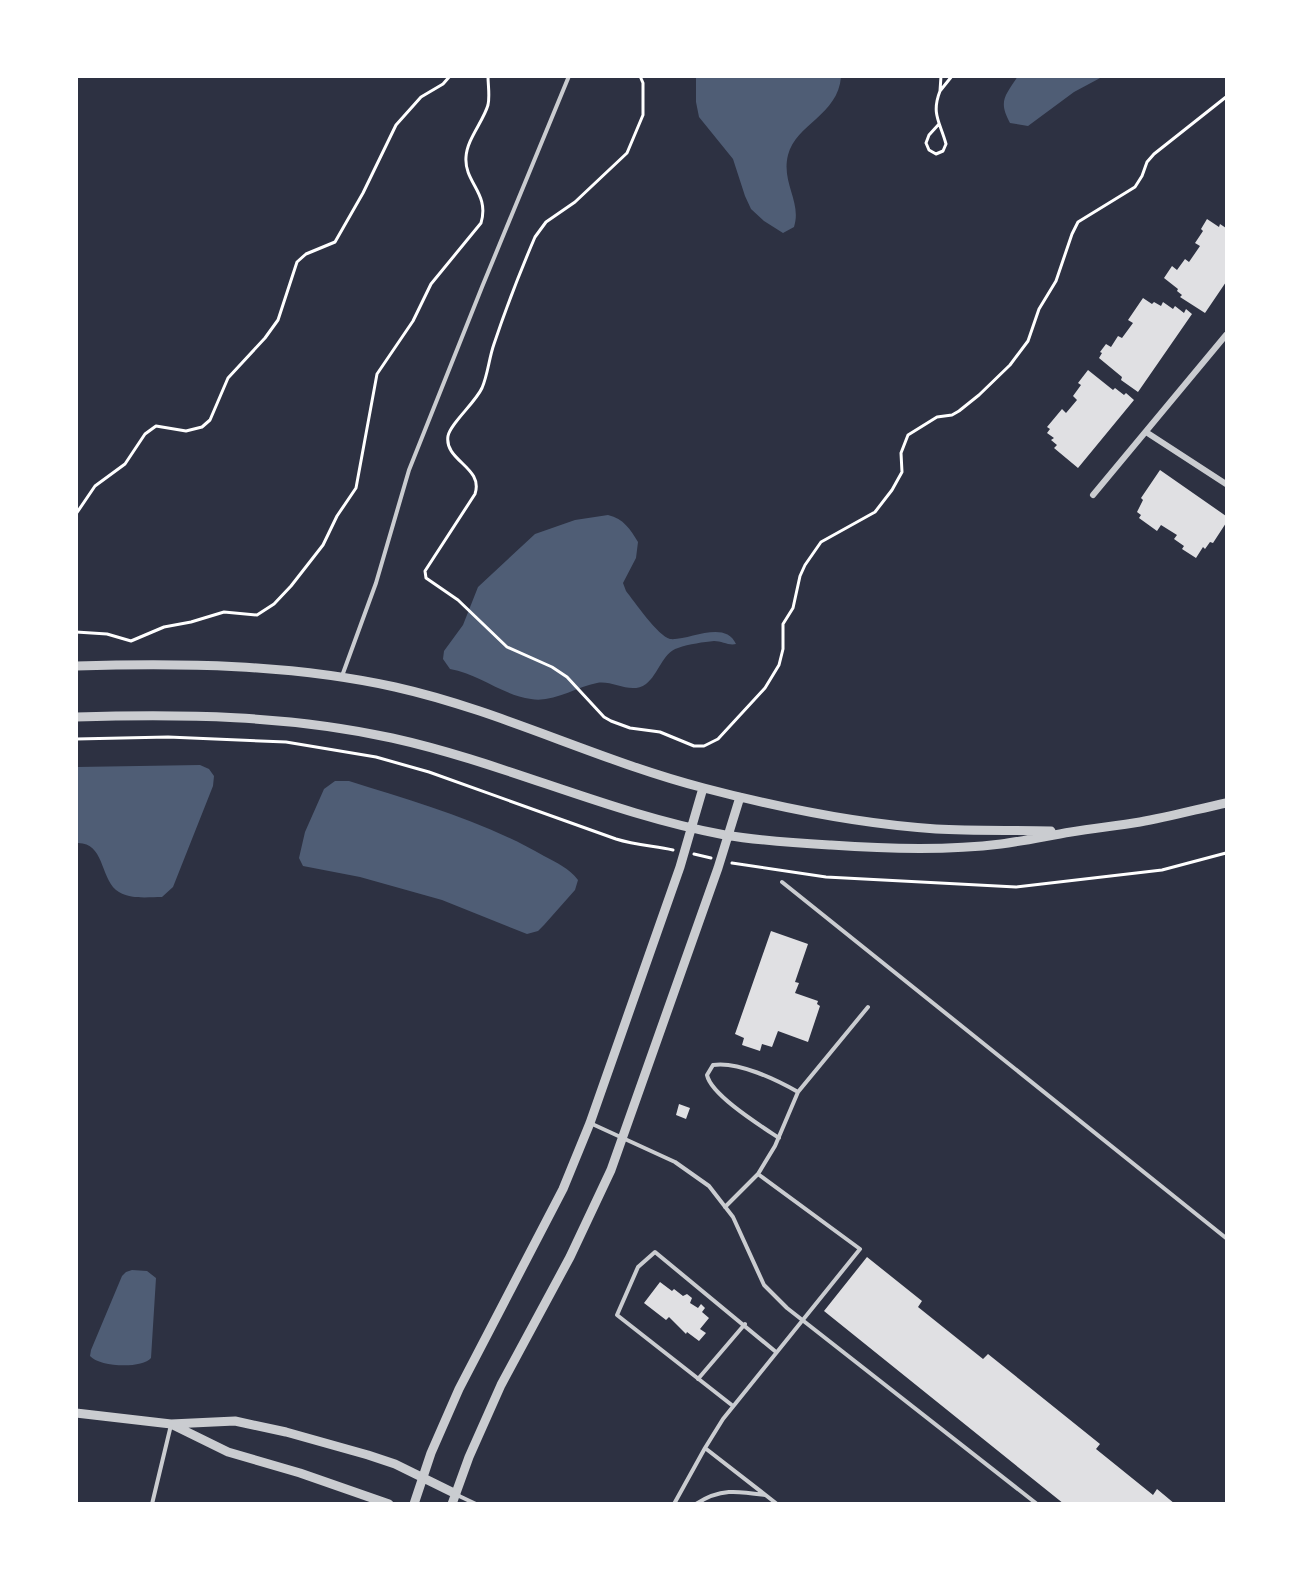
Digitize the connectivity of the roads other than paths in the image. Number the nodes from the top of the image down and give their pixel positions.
1 (569, 76) edge
2 (1227, 335) edge
3 (1146, 432) junction
4 (1227, 484) edge
5 (1094, 495) dead end
6 (76, 666) edge
7 (342, 677) junction
8 (76, 717) edge
9 (703, 788) junction
10 (741, 797) junction
11 (1227, 803) edge
12 (691, 828) junction
13 (1074, 831) junction
14 (729, 835) junction
15 (782, 882) dead end
16 (868, 1007) dead end
17 (798, 1092) junction
18 (590, 1123) junction
19 (779, 1137) junction
20 (624, 1139) junction
21 (758, 1174) junction
22 (724, 1207) junction
23 (1227, 1238) edge
24 (802, 1320) junction
25 (745, 1324) junction
26 (776, 1352) junction
27 (698, 1379) junction
28 (733, 1406) junction
29 (76, 1413) edge
30 (171, 1424) junction
31 (705, 1448) junction
32 (423, 1478) junction
33 (765, 1495) junction
34 (454, 1499) edge
35 (152, 1503) edge
36 (389, 1503) edge
37 (414, 1503) edge
38 (476, 1503) edge
39 (674, 1503) edge
40 (696, 1503) edge
41 (777, 1503) edge
42 (1037, 1503) edge

1 - 7 lane
2 - 3 street
3 - 4 street
3 - 5 street
6 - 7 street
7 - 9 street
8 - 12 street
9 - 10 street
9 - 12 street
10 - 13 street
10 - 14 street
11 - 13 street
12 - 14 street
12 - 18 street
13 - 14 street
14 - 20 street
15 - 23 lane
16 - 17 lane
17 - 19 lane
17 - 19 lane
18 - 20 lane
18 - 32 street
19 - 21 lane
20 - 22 lane
20 - 34 street
21 - 22 lane
21 - 24 lane
22 - 24 lane
24 - 26 lane
24 - 42 lane
25 - 26 lane
25 - 27 lane
25 - 27 lane
26 - 28 lane
27 - 28 lane
28 - 31 lane
29 - 30 street
30 - 32 street
30 - 35 lane
30 - 36 street
31 - 33 lane
31 - 39 lane
32 - 34 street
32 - 37 street
33 - 40 lane
33 - 41 lane
34 - 38 lane

